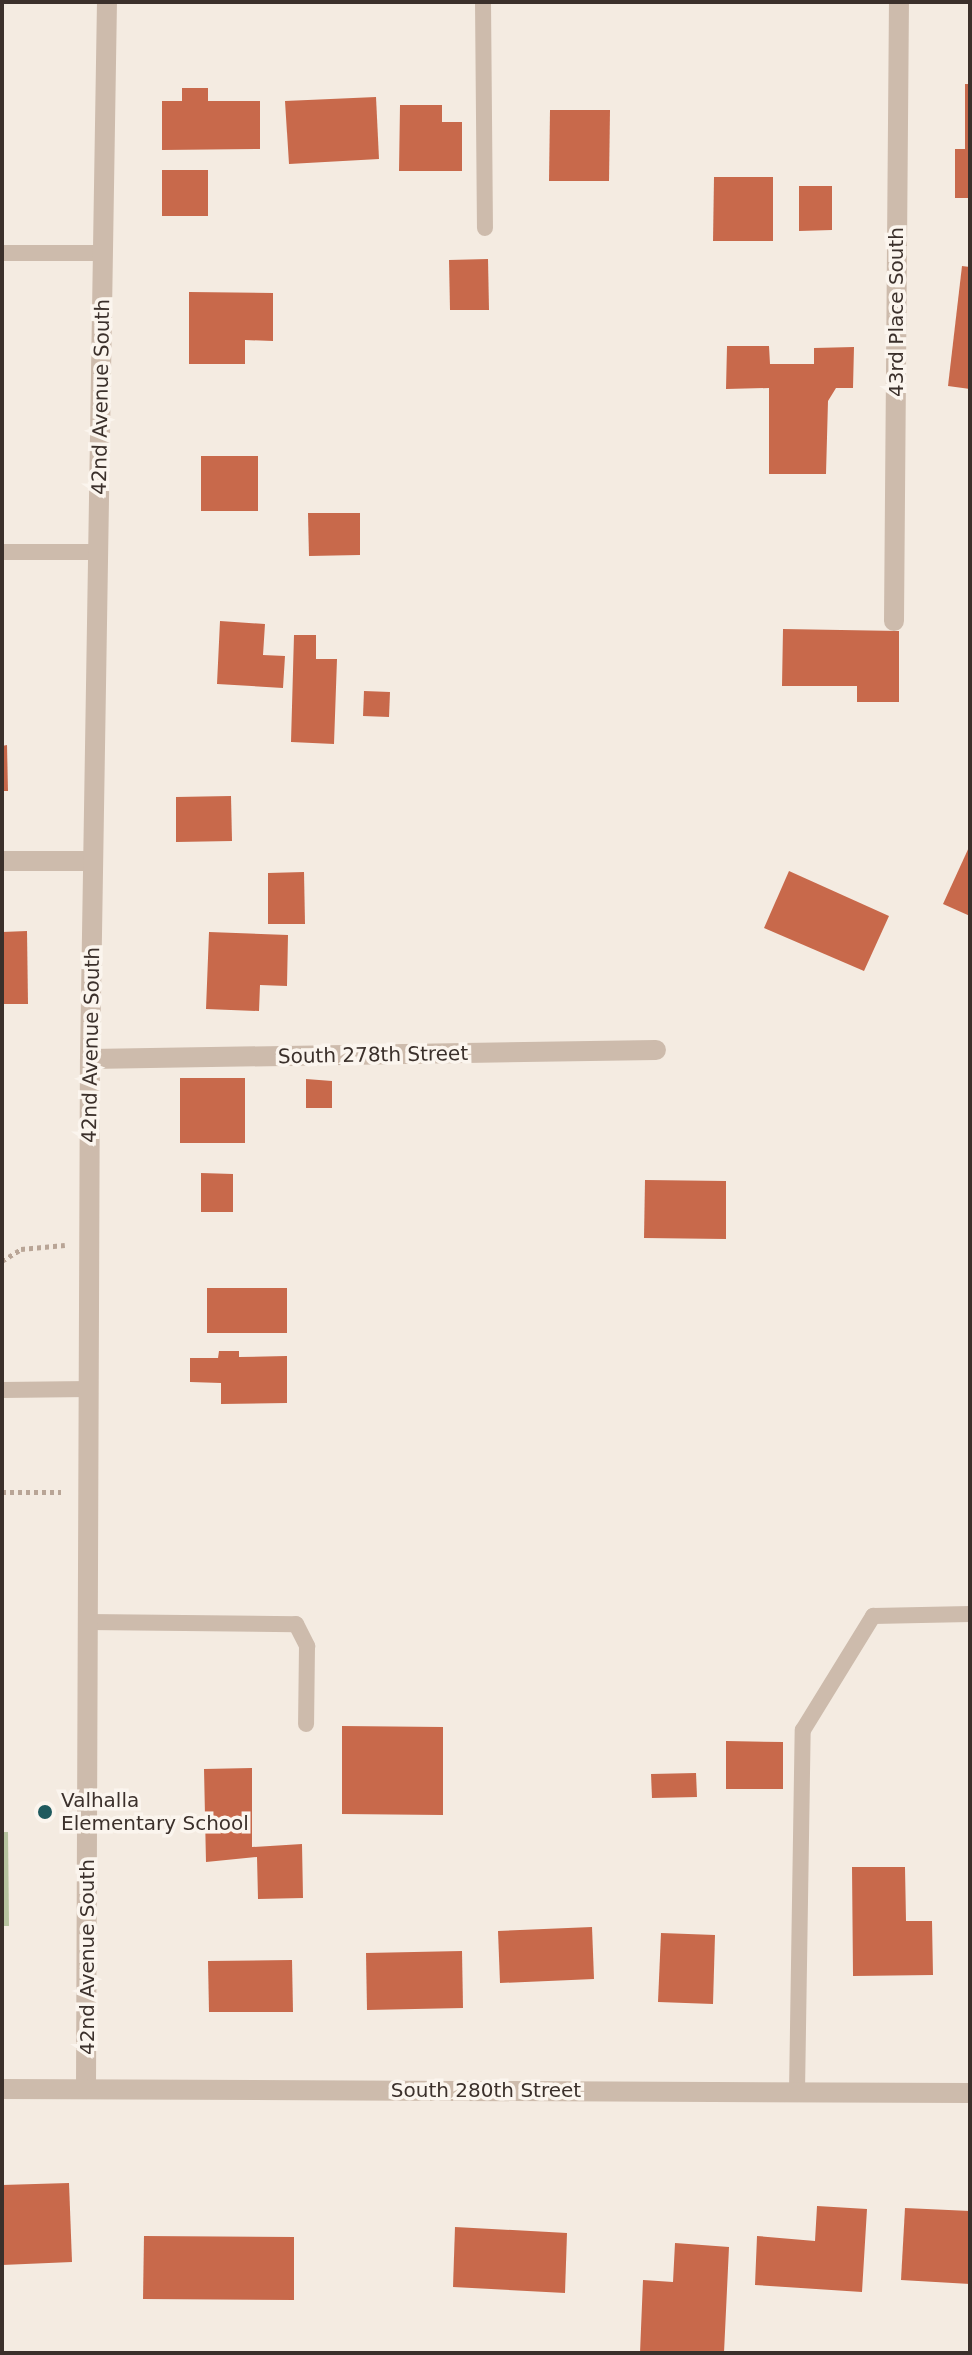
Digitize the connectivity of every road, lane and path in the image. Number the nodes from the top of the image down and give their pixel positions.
1 (107, 2) edge
2 (483, 2) edge
3 (899, 2) edge
4 (485, 228) dead end
5 (2, 253) edge
6 (103, 253) junction
7 (2, 552) edge
8 (98, 552) junction
9 (894, 621) dead end
10 (2, 861) edge
11 (93, 861) junction
12 (656, 1050) dead end
13 (90, 1059) junction
14 (90, 1243) junction
15 (2, 1261) edge
16 (89, 1389) junction
17 (2, 1390) edge
18 (2, 1492) edge
19 (89, 1492) junction
20 (970, 1614) edge
21 (88, 1622) junction
22 (306, 1724) dead end
23 (86, 2088) junction
24 (2, 2089) edge
25 (797, 2092) junction
26 (970, 2093) edge

1 - 6 street, 42nd Avenue South
2 - 4 lane
3 - 9 street, 43rd Place South
5 - 6 lane
6 - 8 street, 42nd Avenue South
7 - 8 lane
8 - 11 street, 42nd Avenue South
10 - 11 street
11 - 13 street, 42nd Avenue South
12 - 13 street, South 278th Street
13 - 14 street, 42nd Avenue South
14 - 15 path
14 - 16 street, 42nd Avenue South
16 - 17 lane
16 - 19 street, 42nd Avenue South
18 - 19 path
19 - 21 street, 42nd Avenue South
20 - 25 lane
21 - 22 lane
21 - 23 street, 42nd Avenue South
23 - 24 street, South 280th Street
23 - 25 street, South 280th Street
25 - 26 street, South 280th Street

